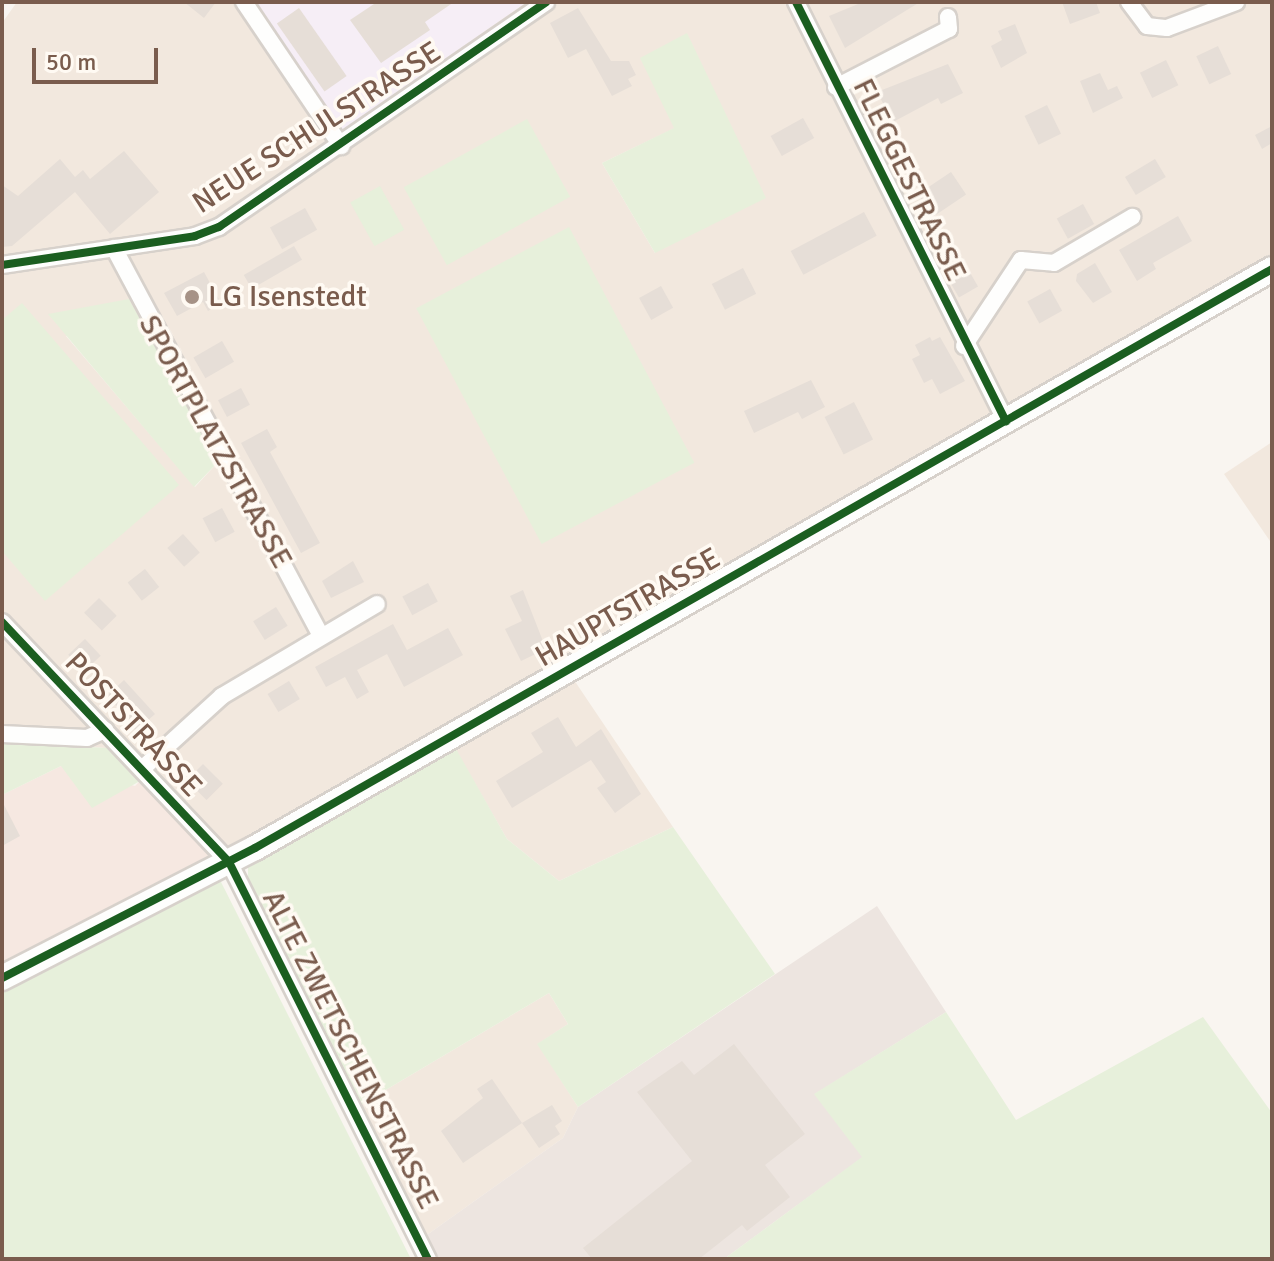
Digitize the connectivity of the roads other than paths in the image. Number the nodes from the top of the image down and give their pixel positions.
1 (244, 2) edge
2 (546, 2) edge
3 (796, 2) edge
4 (1129, 2) edge
5 (1236, 2) edge
6 (948, 17) dead end
7 (836, 87) junction
8 (341, 146) junction
9 (1132, 217) dead end
10 (114, 248) junction
11 (2, 265) edge
12 (1272, 269) edge
13 (964, 346) junction
14 (1006, 421) junction
15 (377, 604) dead end
16 (2, 622) edge
17 (320, 634) junction
18 (105, 730) junction
19 (2, 734) edge
20 (143, 768) junction
21 (229, 862) junction
22 (2, 978) edge
23 (428, 1259) edge

1 - 8 street
2 - 8 street, NEUE SCHULSTRASSE
3 - 7 street, FLEGGESTRASSE
4 - 5 street
6 - 7 street, FLEGGESTRASSE
7 - 13 street, FLEGGESTRASSE
8 - 10 street, NEUE SCHULSTRASSE
9 - 13 street, FLEGGESTRASSE
10 - 11 street, NEUE SCHULSTRASSE
10 - 17 street, SPORTPLATZSTRASSE
12 - 14 main road, HAUPTSTRASSE
13 - 14 street, FLEGGESTRASSE
14 - 21 main road, HAUPTSTRASSE
15 - 17 street
16 - 18 street, POSTSTRASSE
17 - 20 street
18 - 19 street
18 - 20 street, POSTSTRASSE
20 - 21 street, POSTSTRASSE
21 - 22 main road, HAUPTSTRASSE
21 - 23 street, ALTE ZWETSCHENSTRASSE

